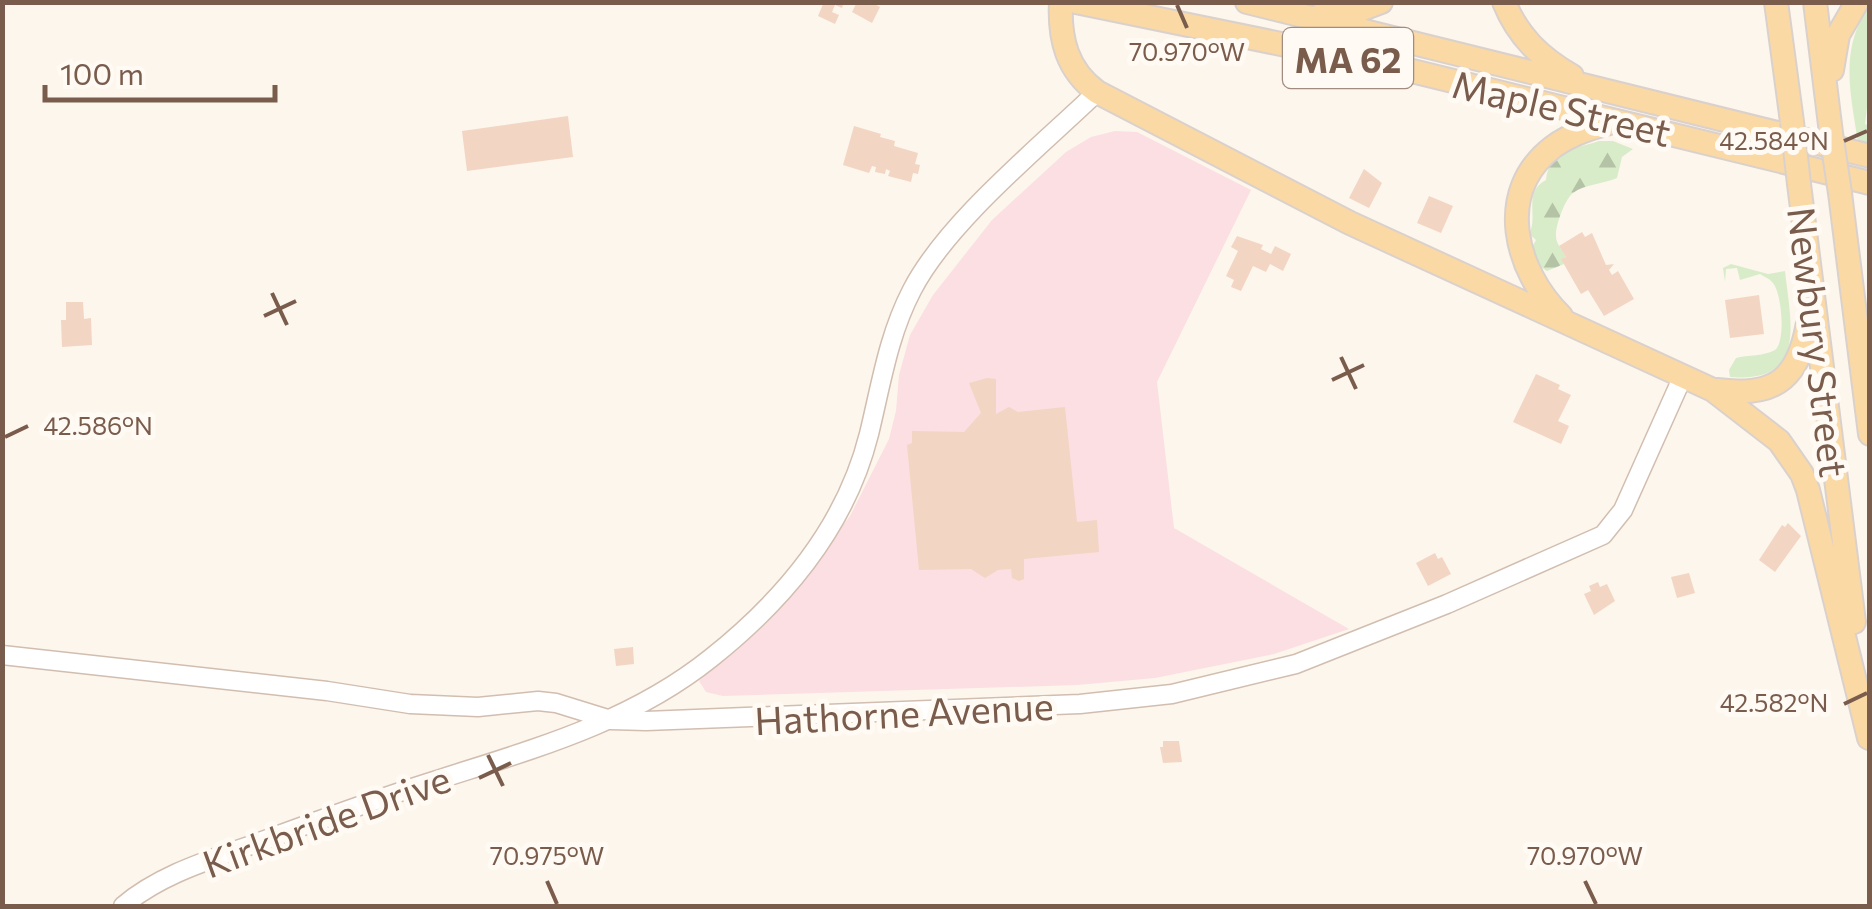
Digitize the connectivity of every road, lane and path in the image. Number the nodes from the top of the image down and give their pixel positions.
1 (1061, 2) edge
2 (1076, 2) edge
3 (1248, 2) edge
4 (1381, 2) edge
5 (1504, 2) edge
6 (1776, 2) edge
7 (1815, 2) edge
8 (1857, 2) edge
9 (1294, 14) junction
10 (1097, 92) junction
11 (1826, 93) junction
12 (1617, 94) junction
13 (1618, 120) junction
14 (1870, 156) edge
15 (1870, 183) edge
16 (1811, 284) junction
17 (1580, 330) junction
18 (1858, 348) junction
19 (1682, 376) junction
20 (1870, 378) edge
21 (1713, 390) junction
22 (1870, 434) edge
23 (2, 655) edge
24 (612, 720) junction
25 (1869, 739) edge
26 (123, 906) edge

1 - 10 main road
2 - 13 main road, Maple Street / MA 62
3 - 9 main road, Maple Street / MA 62
4 - 9 main road
5 - 12 main road
6 - 16 main road, Newbury Street, bridge
7 - 11 main road, Newbury Street
8 - 11 main road
9 - 12 main road, Maple Street / MA 62
10 - 17 main road
10 - 24 street, Kirkbride Drive
11 - 18 main road, Newbury Street, bridge
12 - 14 main road, Maple Street / MA 62
13 - 15 main road, Maple Street / MA 62
13 - 17 main road
16 - 21 main road
16 - 25 main road, Newbury Street
17 - 19 main road
18 - 20 main road
18 - 22 main road, Newbury Street
19 - 21 main road
19 - 24 street, Hathorne Avenue
21 - 25 main road
23 - 24 street, Hathorne Avenue
24 - 26 street, Kirkbride Drive

